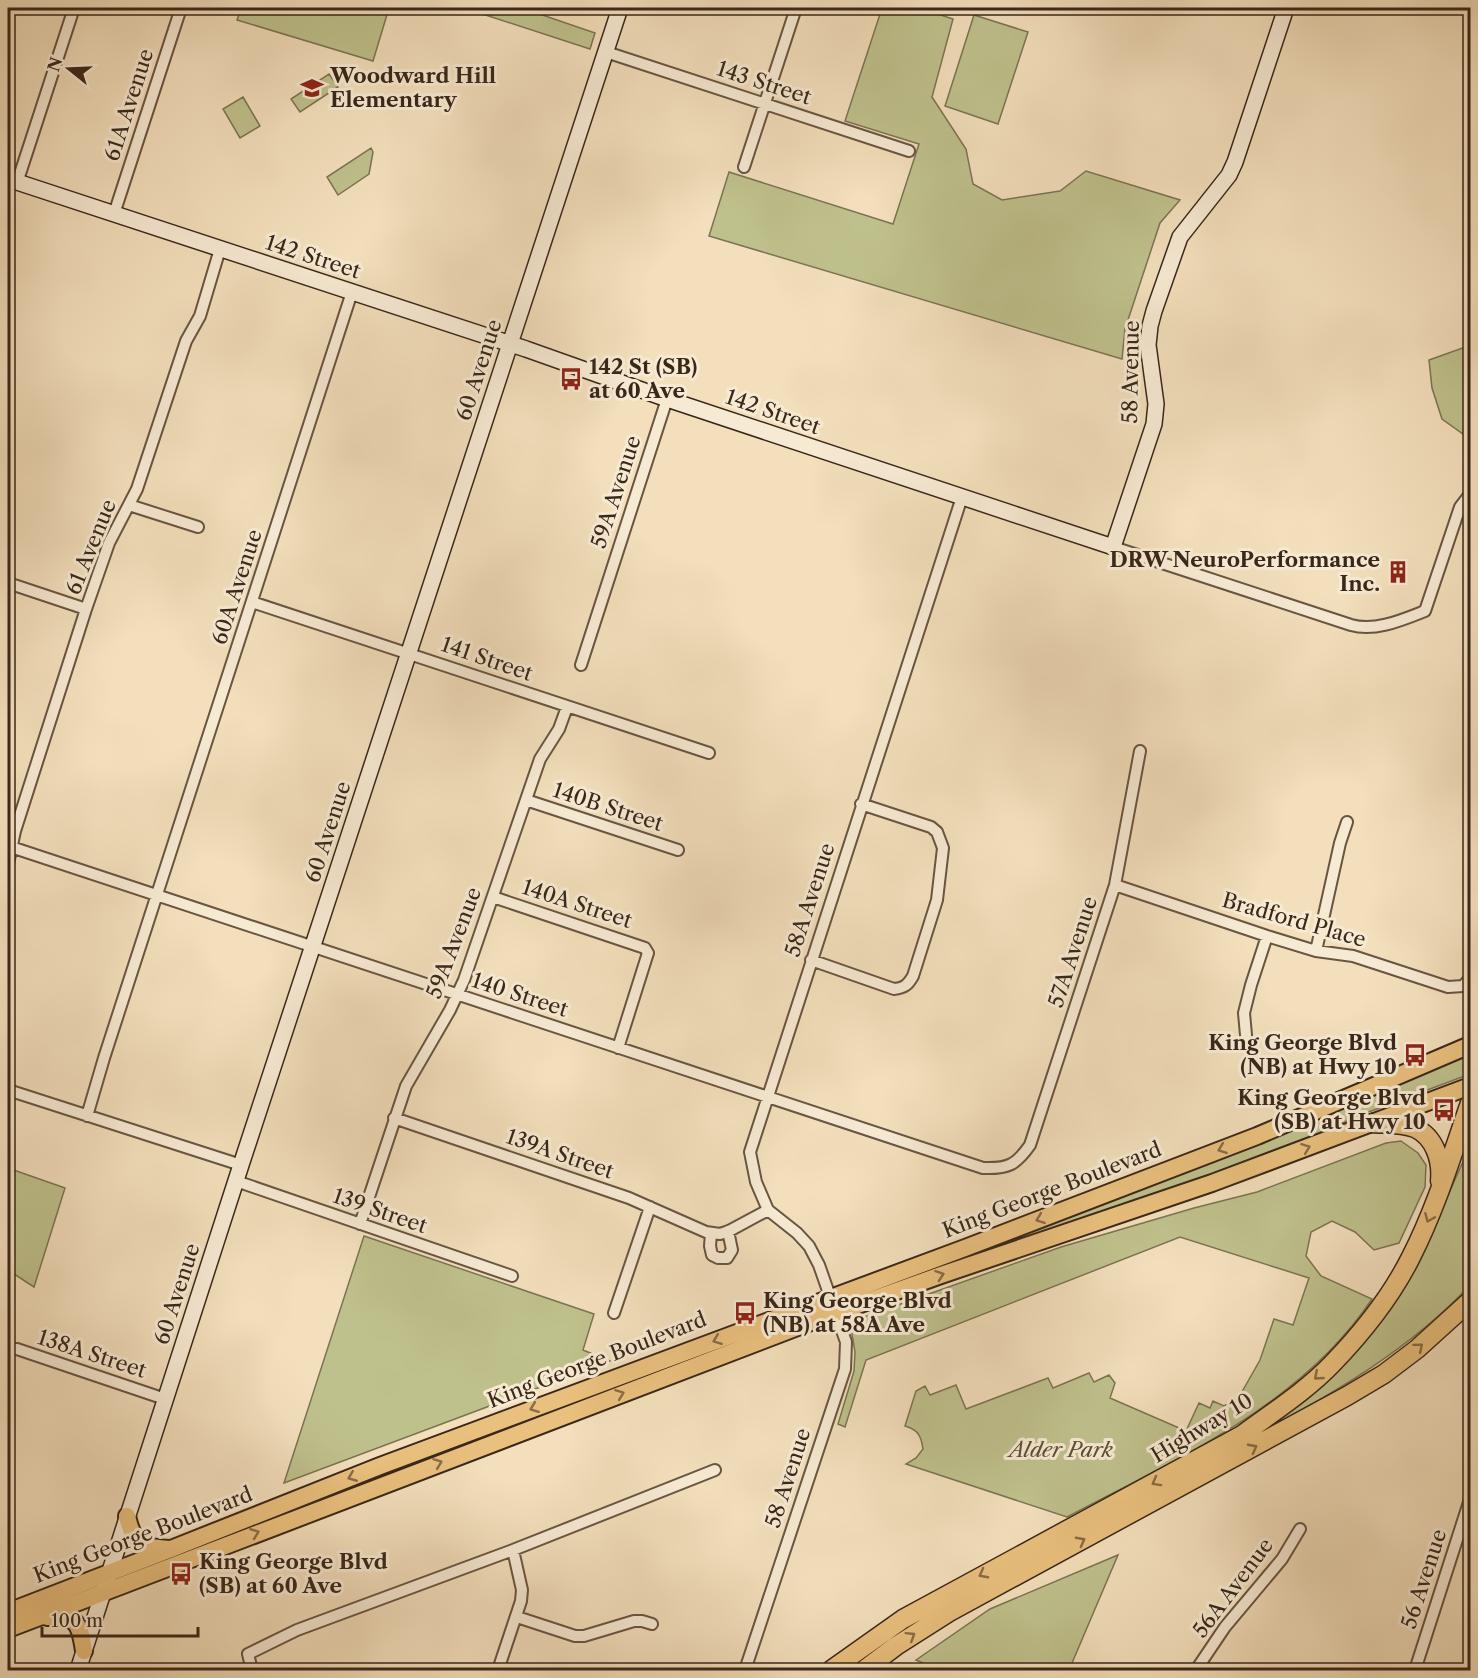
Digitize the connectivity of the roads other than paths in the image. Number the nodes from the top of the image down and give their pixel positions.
1 (74, 8) edge
2 (181, 8) edge
3 (620, 8) edge
4 (796, 8) edge
5 (1286, 8) edge
6 (606, 52) junction
7 (765, 104) junction
8 (909, 151) dead end
9 (744, 168) dead end
10 (12, 181) edge
11 (114, 214) junction
12 (220, 249) junction
13 (352, 292) junction
14 (510, 344) junction
15 (667, 399) junction
16 (1470, 494) edge
17 (962, 497) junction
18 (129, 505) junction
19 (198, 527) dead end
20 (1113, 547) junction
21 (8, 583) edge
22 (252, 602) junction
23 (86, 609) junction
24 (408, 654) junction
25 (581, 665) dead end
26 (567, 707) junction
27 (1140, 751) dead end
28 (709, 753) dead end
29 (526, 800) junction
30 (861, 804) junction
31 (1347, 822) dead end
32 (9, 847) edge
33 (678, 850) dead end
34 (8, 864) edge
35 (1115, 885) junction
36 (158, 895) junction
37 (493, 897) junction
38 (1267, 936) junction
39 (313, 947) junction
40 (1317, 951) junction
41 (811, 960) junction
42 (1467, 982) edge
43 (457, 995) junction
44 (1246, 1035) dead end
45 (1470, 1045) edge
46 (618, 1048) junction
47 (1470, 1086) edge
48 (8, 1090) edge
49 (767, 1098) junction
50 (1470, 1104) edge
51 (87, 1116) junction
52 (394, 1118) junction
53 (1372, 1124) junction
54 (1020, 1159) joint
55 (241, 1165) junction
56 (236, 1181) junction
57 (1438, 1195) junction
58 (650, 1208) junction
59 (768, 1210) junction
60 (360, 1224) junction
61 (728, 1231) junction
62 (711, 1233) junction
63 (512, 1276) dead end
64 (1470, 1301) edge
65 (833, 1305) junction
66 (614, 1313) dead end
67 (8, 1349) edge
68 (165, 1399) junction
69 (716, 1470) dead end
70 (1470, 1499) edge
71 (127, 1516) junction
72 (1300, 1529) dead end
73 (171, 1549) junction
74 (513, 1550) junction
75 (109, 1573) junction
76 (103, 1592) junction
77 (8, 1612) edge
78 (516, 1617) junction
79 (37, 1618) junction
80 (652, 1624) dead end
81 (8, 1629) edge
82 (84, 1651) junction
83 (78, 1671) edge
84 (252, 1671) edge
85 (498, 1671) edge
86 (745, 1671) edge
87 (831, 1671) edge
88 (864, 1671) edge
89 (1196, 1671) edge
90 (1414, 1671) edge

1 - 10 street
2 - 11 street, 61A Avenue
3 - 6 street, 60 Avenue
4 - 7 street
5 - 20 street, 58 Avenue
6 - 7 street, 143 Street
6 - 14 street, 60 Avenue
7 - 8 street, 143 Street
7 - 9 street
10 - 11 street, 142 Street
11 - 12 street, 142 Street
12 - 13 street, 142 Street
12 - 18 street, 61 Avenue
13 - 14 street, 142 Street
13 - 22 street, 60A Avenue
14 - 15 street, 142 Street
14 - 24 street, 60 Avenue
15 - 17 street, 142 Street
15 - 25 street, 59A Avenue
16 - 20 street, 142 Street
17 - 20 street, 142 Street
17 - 30 street, 58A Avenue
18 - 19 street
18 - 23 street, 61 Avenue
21 - 23 street
22 - 24 street, 141 Street
22 - 36 street, 60A Avenue
23 - 32 street, 61 Avenue
24 - 26 street, 141 Street
24 - 39 street, 60 Avenue
26 - 28 street, 141 Street
26 - 29 street, 59A Avenue
27 - 35 street, 57A Avenue
29 - 33 street, 140B Street
29 - 37 street, 59A Avenue
30 - 41 street, 58A Avenue
30 - 41 street
31 - 40 street
32 - 34 street, 61 Avenue
32 - 36 street, 140 Street
35 - 38 street, Bradford Place
35 - 54 street, 57A Avenue
36 - 39 street, 140 Street
36 - 51 street, 60A Avenue
37 - 43 street, 59A Avenue
37 - 46 street, 140A Street
38 - 40 street, Bradford Place
38 - 44 street
39 - 43 street, 140 Street
39 - 55 street, 60 Avenue
40 - 42 street, Bradford Place
41 - 49 street, 58A Avenue
43 - 46 street, 140 Street
43 - 52 street, 59A Avenue
45 -> 65 main road, King George Boulevard
46 - 49 street, 140 Street
47 - 53 main road, King George Boulevard
48 - 51 street
49 - 54 street, 140 Street
49 - 59 street, 58A Avenue
50 - 57 highway, Highway 10
51 - 55 street
52 - 58 street, 139A Street
52 - 60 street, 59A Avenue
53 - 57 highway
65 -> 53 main road, King George Boulevard
55 - 56 street, 60 Avenue
56 - 60 street, 139 Street
56 - 68 street, 60 Avenue
57 -> 87 highway, Highway 10
58 - 62 street, 139A Street
58 - 66 street
59 - 61 street, 139A Street
59 - 65 street, 58A Avenue
60 - 63 street, 139 Street
61 - 62 street, 139A Street
61 - 62 street
88 -> 64 highway, Highway 10
65 -> 73 main road, King George Boulevard
76 -> 65 main road, King George Boulevard
65 - 86 street, 58 Avenue
67 - 68 street, 138A Street
68 - 71 street, 60 Avenue
69 - 74 street
70 - 90 street, 56 Avenue
71 - 73 main road
71 - 75 street, 60 Avenue
72 - 89 street, 56A Avenue
73 - 75 main road, King George Boulevard
74 - 78 street
74 - 84 street
75 - 76 street, 60 Avenue
75 - 77 main road, King George Boulevard
76 - 79 main road, King George Boulevard
76 - 82 street, 60 Avenue
78 - 80 street
78 - 85 street
79 - 81 main road, King George Boulevard
79 - 82 main road
82 - 83 street, 60 Avenue

